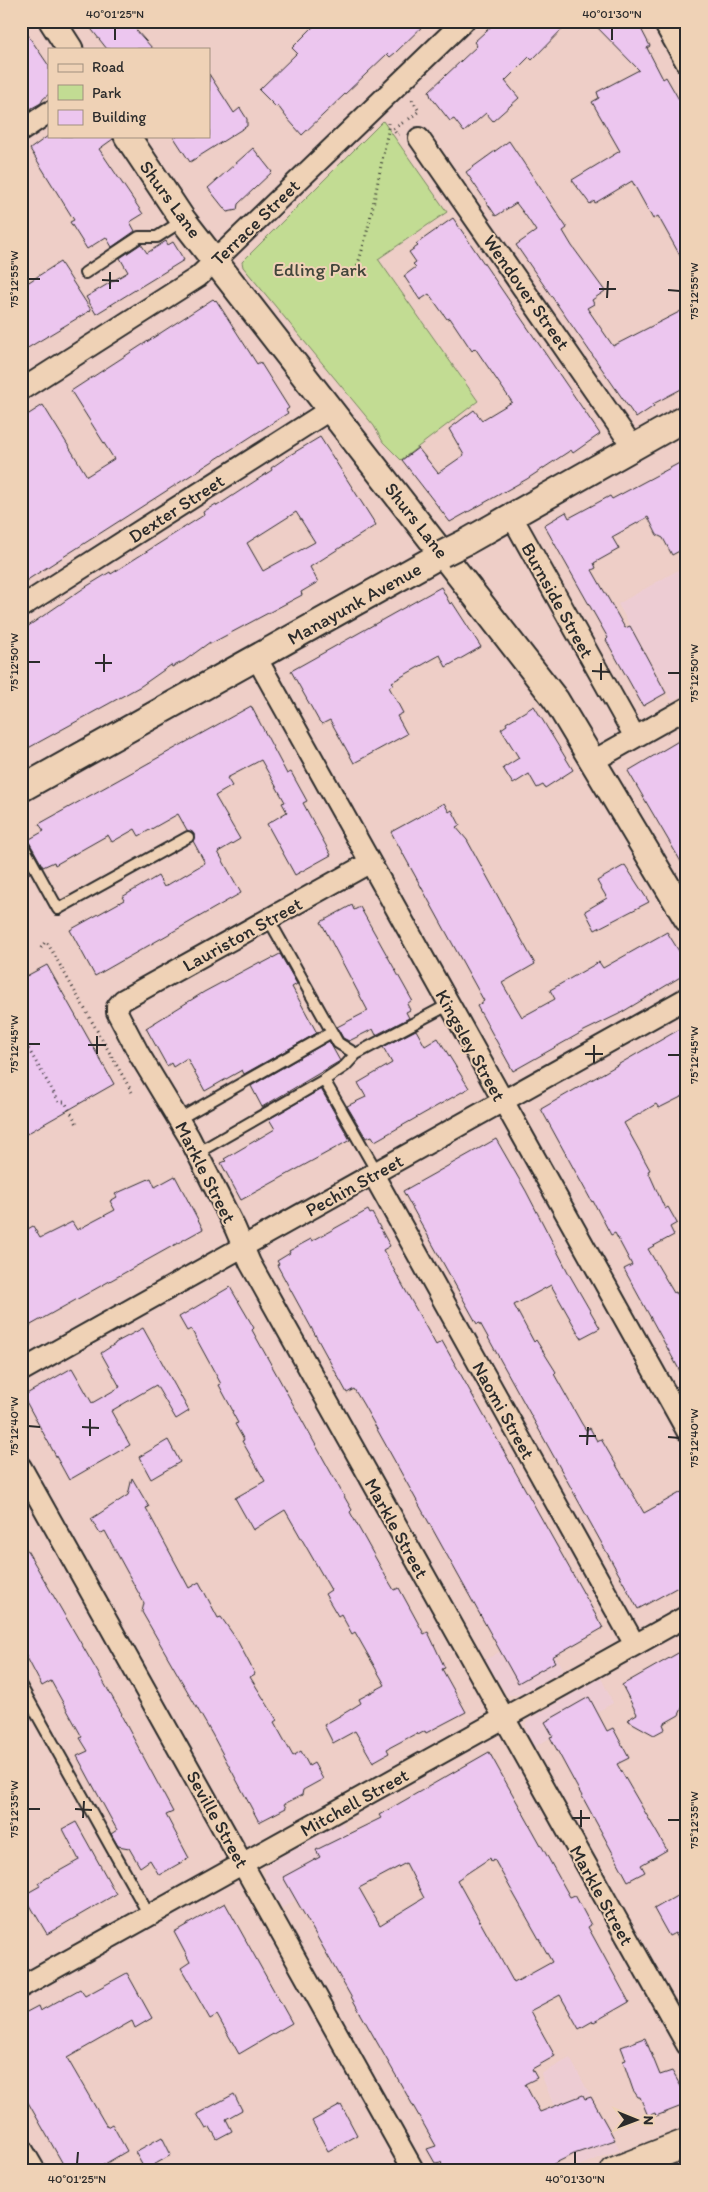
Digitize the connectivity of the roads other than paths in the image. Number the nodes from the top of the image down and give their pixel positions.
1 (52, 21) edge
2 (464, 21) edge
3 (663, 21) edge
4 (69, 48) edge
5 (687, 64) edge
6 (48, 113) edge
7 (21, 131) edge
8 (410, 135) road end
9 (128, 138) edge
10 (183, 220) junction
11 (215, 260) junction
12 (85, 273) dead end
13 (21, 390) edge
14 (331, 409) junction
15 (687, 418) edge
16 (633, 447) junction
17 (511, 515) junction
18 (21, 606) edge
19 (256, 658) junction
20 (687, 708) edge
21 (635, 737) junction
22 (593, 761) junction
23 (21, 789) edge
24 (188, 838) dead end
25 (21, 842) edge
26 (369, 863) junction
27 (268, 918) junction
28 (687, 919) edge
29 (687, 998) edge
30 (448, 1005) junction
31 (117, 1007) joint
32 (332, 1032) junction
33 (356, 1054) junction
34 (324, 1080) junction
35 (503, 1102) junction
36 (179, 1119) junction
37 (197, 1153) junction
38 (375, 1173) junction
39 (243, 1246) junction
40 (21, 1371) edge
41 (687, 1431) edge
42 (21, 1467) edge
43 (687, 1616) edge
44 (635, 1645) junction
45 (21, 1686) edge
46 (503, 1718) junction
47 (242, 1863) junction
48 (150, 1916) junction
49 (21, 1987) edge
50 (687, 2046) edge
51 (687, 2143) edge
52 (21, 2147) edge
53 (34, 2171) edge
54 (414, 2171) edge
55 (615, 2171) edge

1 - 4 street
2 - 11 street, Terrace Street
3 - 5 street
6 - 7 street
8 - 16 street, Wendover Street
9 - 10 street, Shurs Lane
10 - 11 street, Shurs Lane
10 - 12 lane
11 - 13 street, Terrace Street
11 - 14 street, Shurs Lane
14 - 18 street, Dexter Street
14 - 22 street, Shurs Lane
15 - 16 street, Manayunk Avenue
16 - 17 street, Manayunk Avenue
17 - 19 street, Manayunk Avenue, bridge
17 - 21 street, Burnside Street
19 - 23 street, Manayunk Avenue
19 - 26 street, Kingsley Street
20 - 21 street
21 - 22 street
22 - 28 street, Shurs Lane
24 - 25 lane
26 - 27 street, Lauriston Street
26 - 30 street, Kingsley Street
27 - 31 street, Lauriston Street
27 - 32 lane
29 - 35 street, Pechin Street
30 - 33 lane
30 - 35 street, Kingsley Street
31 - 36 street, Markle Street
32 - 33 lane
32 - 36 lane
33 - 34 lane
34 - 37 lane
34 - 38 lane
35 - 38 street, Pechin Street
35 - 41 street, Kingsley Street
36 - 37 street, Markle Street
37 - 39 street, Markle Street
38 - 39 street, Pechin Street
38 - 44 street, Naomi Street
39 - 40 street, Pechin Street
39 - 46 street, Markle Street
42 - 47 street, Seville Street
43 - 44 street, Mitchell Street
44 - 46 street, Mitchell Street
45 - 48 lane
46 - 47 street, Mitchell Street
46 - 50 street, Markle Street
47 - 48 street, Mitchell Street
47 - 54 street, Seville Street
48 - 49 street, Mitchell Street
51 - 55 main road
52 - 53 street

